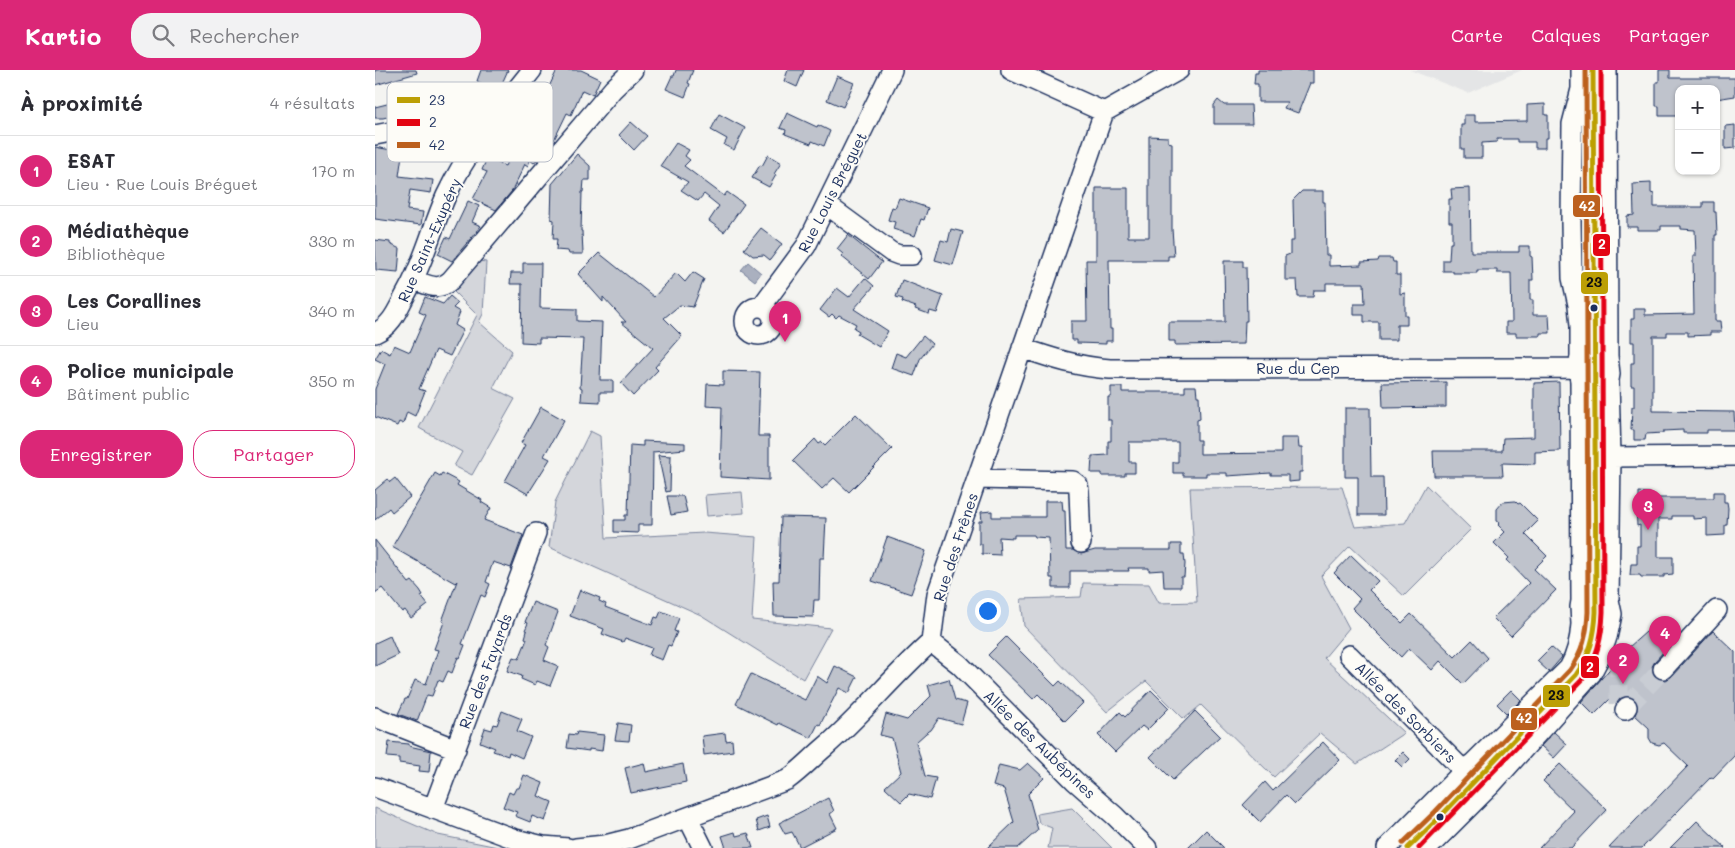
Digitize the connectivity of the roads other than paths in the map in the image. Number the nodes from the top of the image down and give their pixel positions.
1 (532, 70) edge
2 (633, 70) edge
3 (892, 70) edge
4 (1179, 70) edge
5 (1581, 70) edge
6 (1607, 70) edge
7 (1018, 71) edge
8 (523, 82) edge
9 (1103, 112) junction
10 (553, 160) edge
11 (466, 162) edge
12 (551, 162) edge
13 (827, 205) junction
14 (912, 254) dead end
15 (413, 280) junction
16 (761, 307) dead end
17 (375, 333) edge
18 (1022, 348) junction
19 (1608, 356) junction
20 (1579, 369) junction
21 (1609, 380) junction
22 (1735, 456) edge
23 (1611, 457) junction
24 (977, 480) junction
25 (536, 533) dead end
26 (1081, 542) dead end
27 (1609, 600) junction
28 (1581, 601) junction
29 (1717, 610) dead end
30 (1581, 624) junction
31 (1610, 624) junction
32 (931, 642) junction
33 (1349, 655) dead end
34 (1663, 669) tunnel mouth
35 (375, 717) edge
36 (456, 749) junction
37 (1464, 771) junction
38 (1493, 783) junction
39 (375, 787) edge
40 (1475, 799) junction
41 (433, 809) junction
42 (688, 818) junction
43 (568, 848) edge
44 (576, 848) edge
45 (703, 848) edge
46 (1147, 848) edge
47 (1387, 848) edge
48 (1428, 848) edge

1 - 8 street, Rue Saint-Exupéry
2 - 10 street
3 - 13 street, Rue Louis Bréguet
4 - 9 street
5 - 20 street
6 - 19 street
7 - 9 street
9 - 18 street, Rue des Frênes
11 - 15 street, Rue Saint-Exupéry
12 - 15 street
13 - 14 street
13 - 16 street, Rue Louis Bréguet
15 - 17 street, Rue Saint-Exupéry
18 - 20 street, Rue du Cep
18 - 24 street, Rue des Frênes
19 - 20 street
19 - 21 street
20 - 21 street
20 - 28 street
21 - 23 street
22 - 23 street
23 - 27 street
24 - 26 street
24 - 32 street, Rue des Frênes
25 - 36 street, Rue des Fayards
27 - 28 street
27 - 31 street
28 - 30 street
29 - 34 street
30 - 31 street
30 - 37 street
31 - 38 street
32 - 42 street
32 - 46 street, Allée des Aubépines
33 - 37 street, Allée des Sorbiers
35 - 36 street
36 - 41 street, Rue des Fayards
37 - 38 street
37 - 40 street
37 - 47 street
38 - 40 street
39 - 41 street
40 - 48 street
41 - 43 street
42 - 44 street
42 - 45 street

